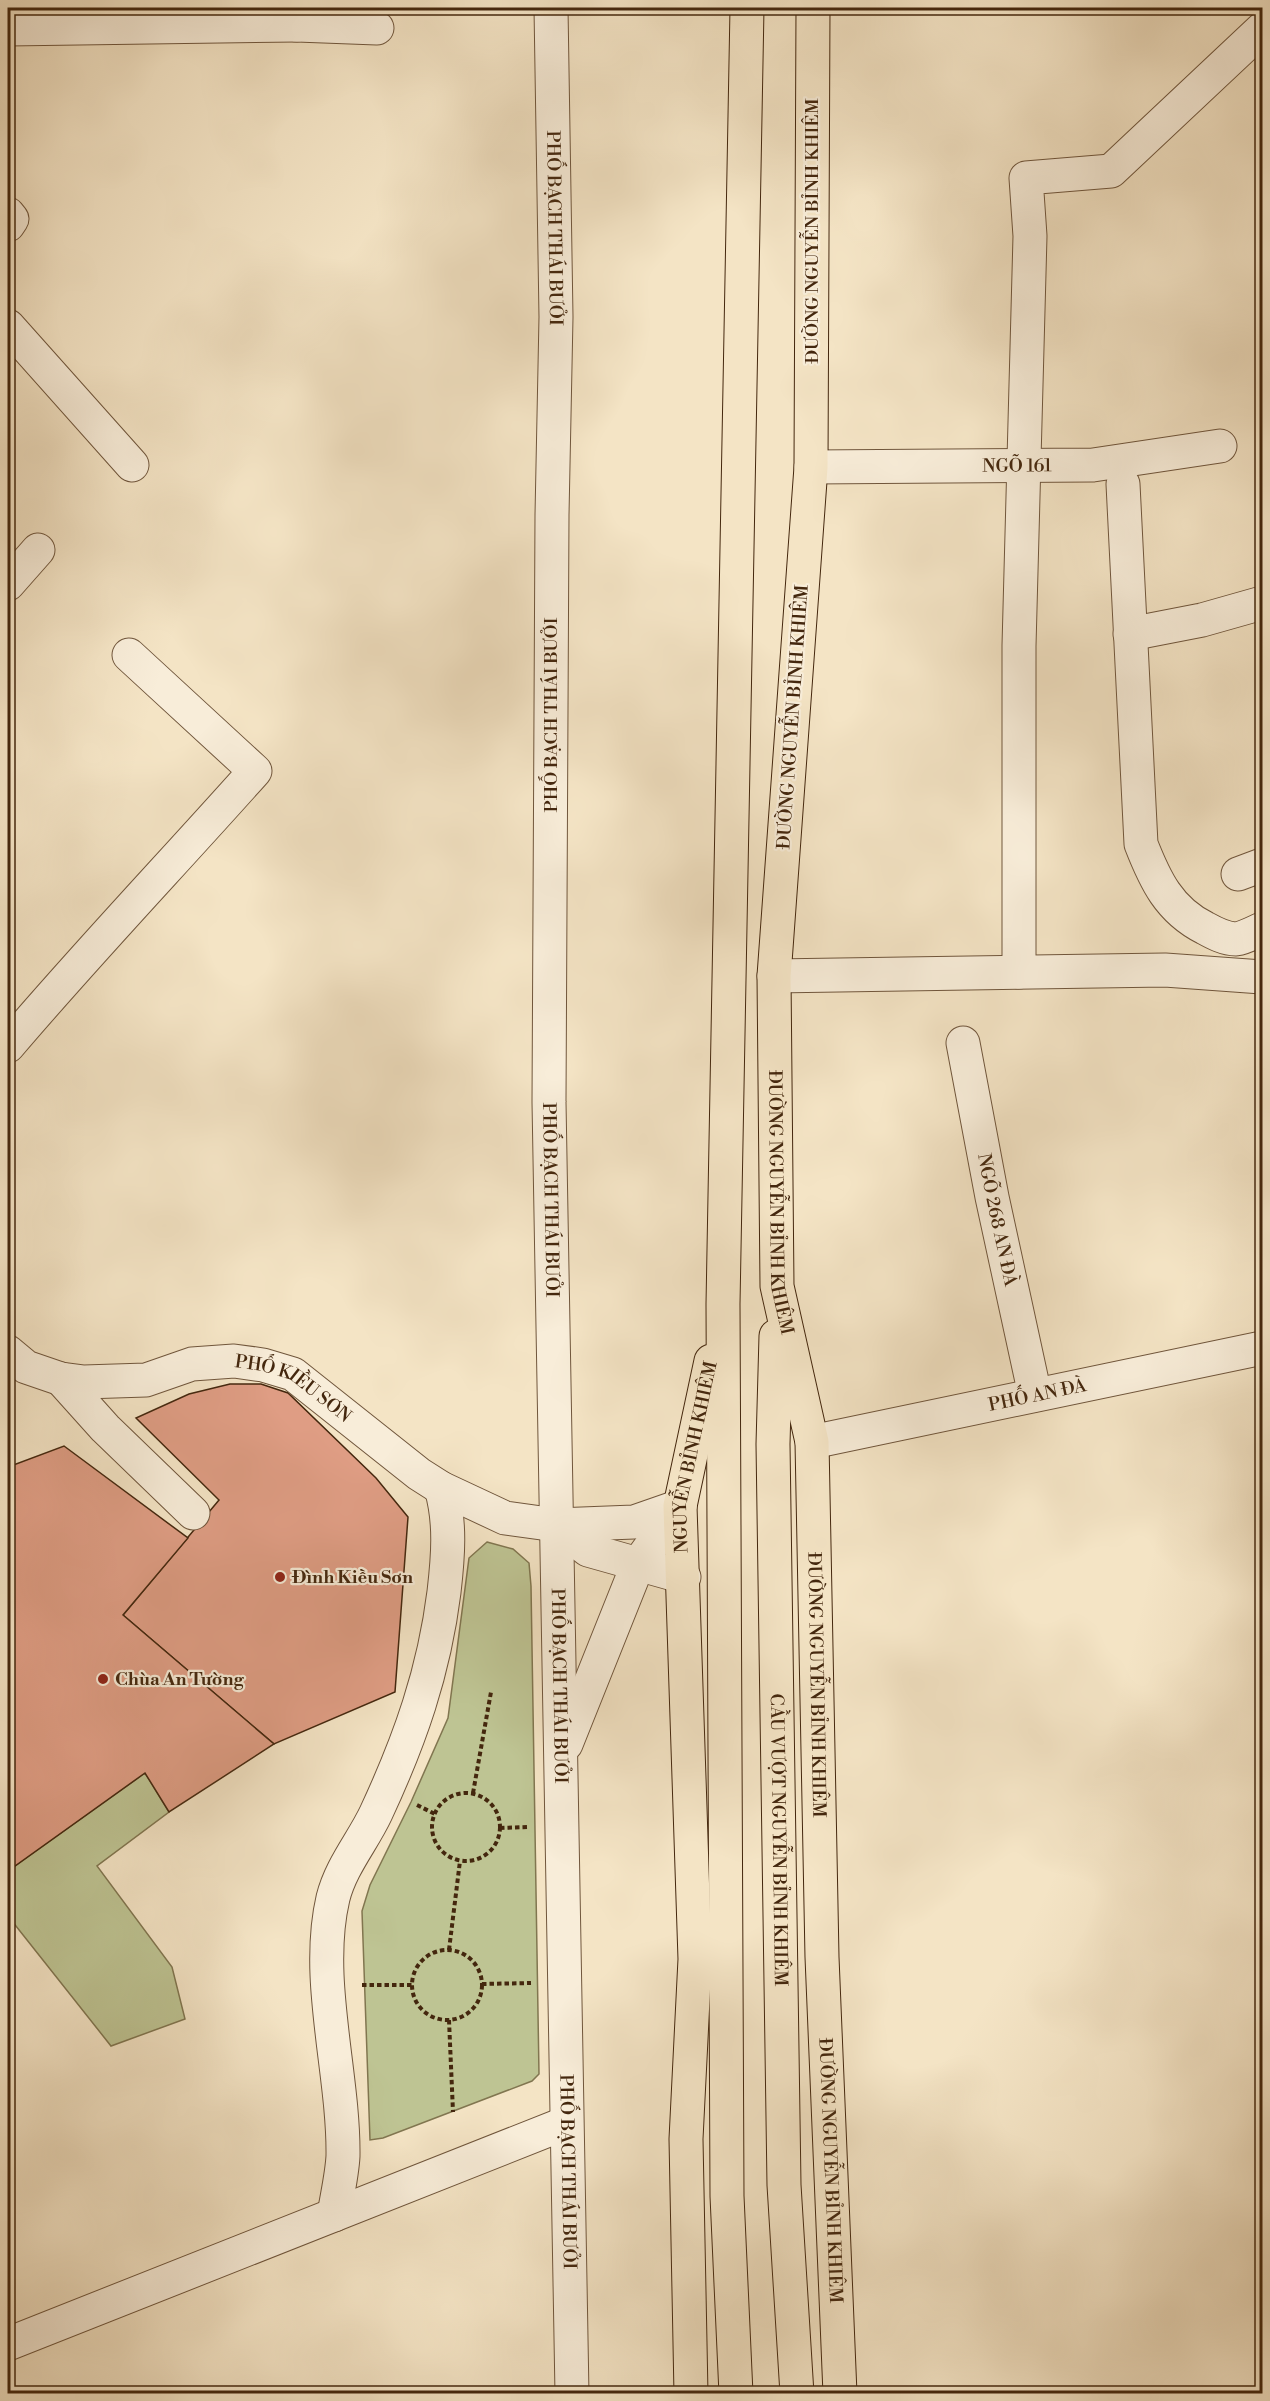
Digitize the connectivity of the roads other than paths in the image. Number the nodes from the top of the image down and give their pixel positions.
1 (551, 8) edge
2 (747, 8) edge
3 (813, 8) edge
4 (297, 16) edge
5 (377, 27) dead end
6 (8, 29) edge
7 (1263, 29) edge
8 (8, 214) edge
9 (8, 225) edge
10 (8, 326) edge
11 (1220, 446) dead end
12 (132, 465) dead end
13 (1024, 465) junction
14 (811, 467) junction
15 (1123, 484) dead end
16 (38, 550) dead end
17 (8, 584) edge
18 (1263, 603) edge
19 (1130, 634) junction
20 (129, 655) dead end
21 (1263, 929) edge
22 (1019, 972) junction
23 (774, 976) junction
24 (1263, 977) edge
25 (963, 1043) dead end
26 (8, 1046) edge
27 (777, 1286) junction
28 (723, 1304) junction
29 (1263, 1347) edge
30 (14, 1365) edge
31 (61, 1379) junction
32 (1035, 1395) junction
33 (812, 1442) junction
34 (441, 1488) junction
35 (680, 1506) junction
36 (193, 1513) dead end
37 (556, 1525) junction
38 (638, 1564) junction
39 (684, 1577) junction
40 (561, 1756) junction
41 (566, 2123) junction
42 (334, 2215) junction
43 (8, 2344) edge
44 (692, 2389) edge
45 (837, 2389) edge
46 (572, 2394) edge
47 (736, 2394) edge
48 (797, 2394) edge

1 - 37 street, PHỐ BẠCH THÁI BƯỞI
2 - 28 highway
3 - 14 highway, ĐƯỜNG NGUYỄN BỈNH KHIÊM
4 - 5 street
4 - 6 street
7 - 13 street
8 - 9 street
10 - 12 street
11 - 13 street, NGÕ 161
13 - 14 street, NGÕ 161
13 - 22 street
14 - 23 highway, ĐƯỜNG NGUYỄN BỈNH KHIÊM
15 - 19 street
16 - 17 street
18 - 19 street
19 - 21 street
20 - 26 street
22 - 23 street
22 - 24 street
23 - 27 highway, ĐƯỜNG NGUYỄN BỈNH KHIÊM
25 - 32 street, NGÕ 268 AN ĐÀ
27 - 33 highway, ĐƯỜNG NGUYỄN BỈNH KHIÊM
27 - 48 highway, CẦU VƯỢT NGUYỄN BỈNH KHIÊM
28 - 35 highway, NGUYỄN BỈNH KHIÊM
28 - 47 highway
29 - 32 street, PHỐ AN ĐÀ
30 - 31 street, PHỐ KIỀU SƠN
31 - 34 street, PHỐ KIỀU SƠN
31 - 36 street
32 - 33 street, PHỐ AN ĐÀ
33 - 45 highway, ĐƯỜNG NGUYỄN BỈNH KHIÊM
34 - 37 street, PHỐ KIỀU SƠN
34 - 42 street
35 - 37 street, PHỐ KIỀU SƠN
35 - 38 street
35 - 39 highway, NGUYỄN BỈNH KHIÊM
37 - 38 street
37 - 40 street, PHỐ BẠCH THÁI BƯỞI
38 - 39 street
38 - 40 street
39 - 44 highway
40 - 41 street, PHỐ BẠCH THÁI BƯỞI
41 - 42 street
41 - 46 street, PHỐ BẠCH THÁI BƯỞI
42 - 43 street

